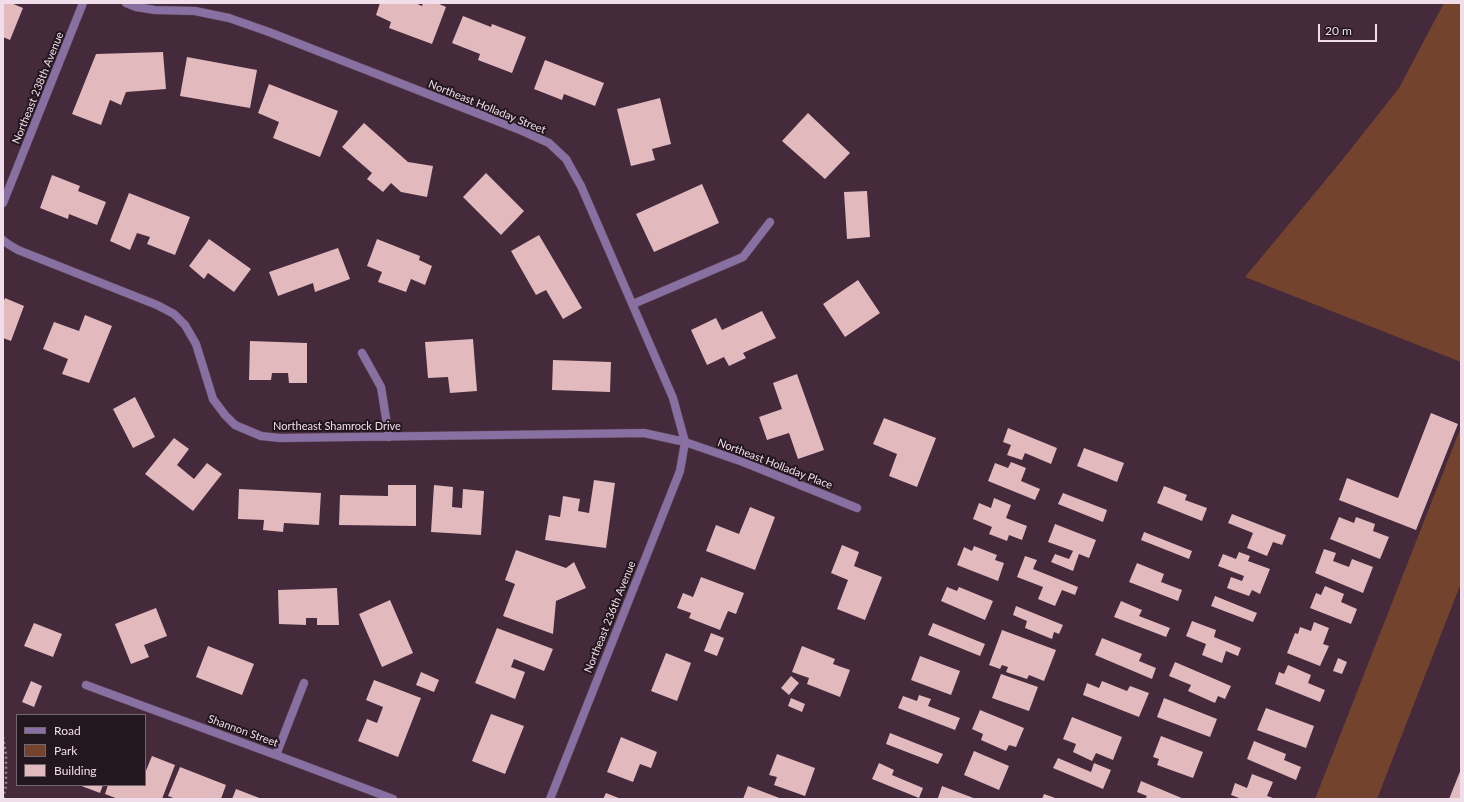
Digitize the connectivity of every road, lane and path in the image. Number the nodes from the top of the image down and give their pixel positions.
1 (84, 3) edge
2 (126, 3) edge
3 (3, 203) edge
4 (770, 222) dead end
5 (3, 240) edge
6 (633, 304) junction
7 (362, 353) dead end
8 (389, 437) junction
9 (685, 442) junction
10 (857, 508) dead end
11 (304, 683) dead end
12 (86, 685) dead end
13 (3, 736) edge
14 (276, 754) junction
15 (3, 798) edge
16 (393, 799) edge
17 (550, 799) edge

1 - 3 street, Northeast 238th Avenue
2 - 6 street, Northeast Holladay Street
4 - 6 street
5 - 8 street, Northeast Shamrock Drive
6 - 9 street, Northeast Holladay Street
7 - 8 street
8 - 9 street, Northeast Shamrock Drive
9 - 10 street, Northeast Holladay Place
9 - 17 street, Northeast 236th Avenue
11 - 14 street
12 - 14 street, Shannon Street
13 - 15 path
14 - 16 street, Shannon Street

